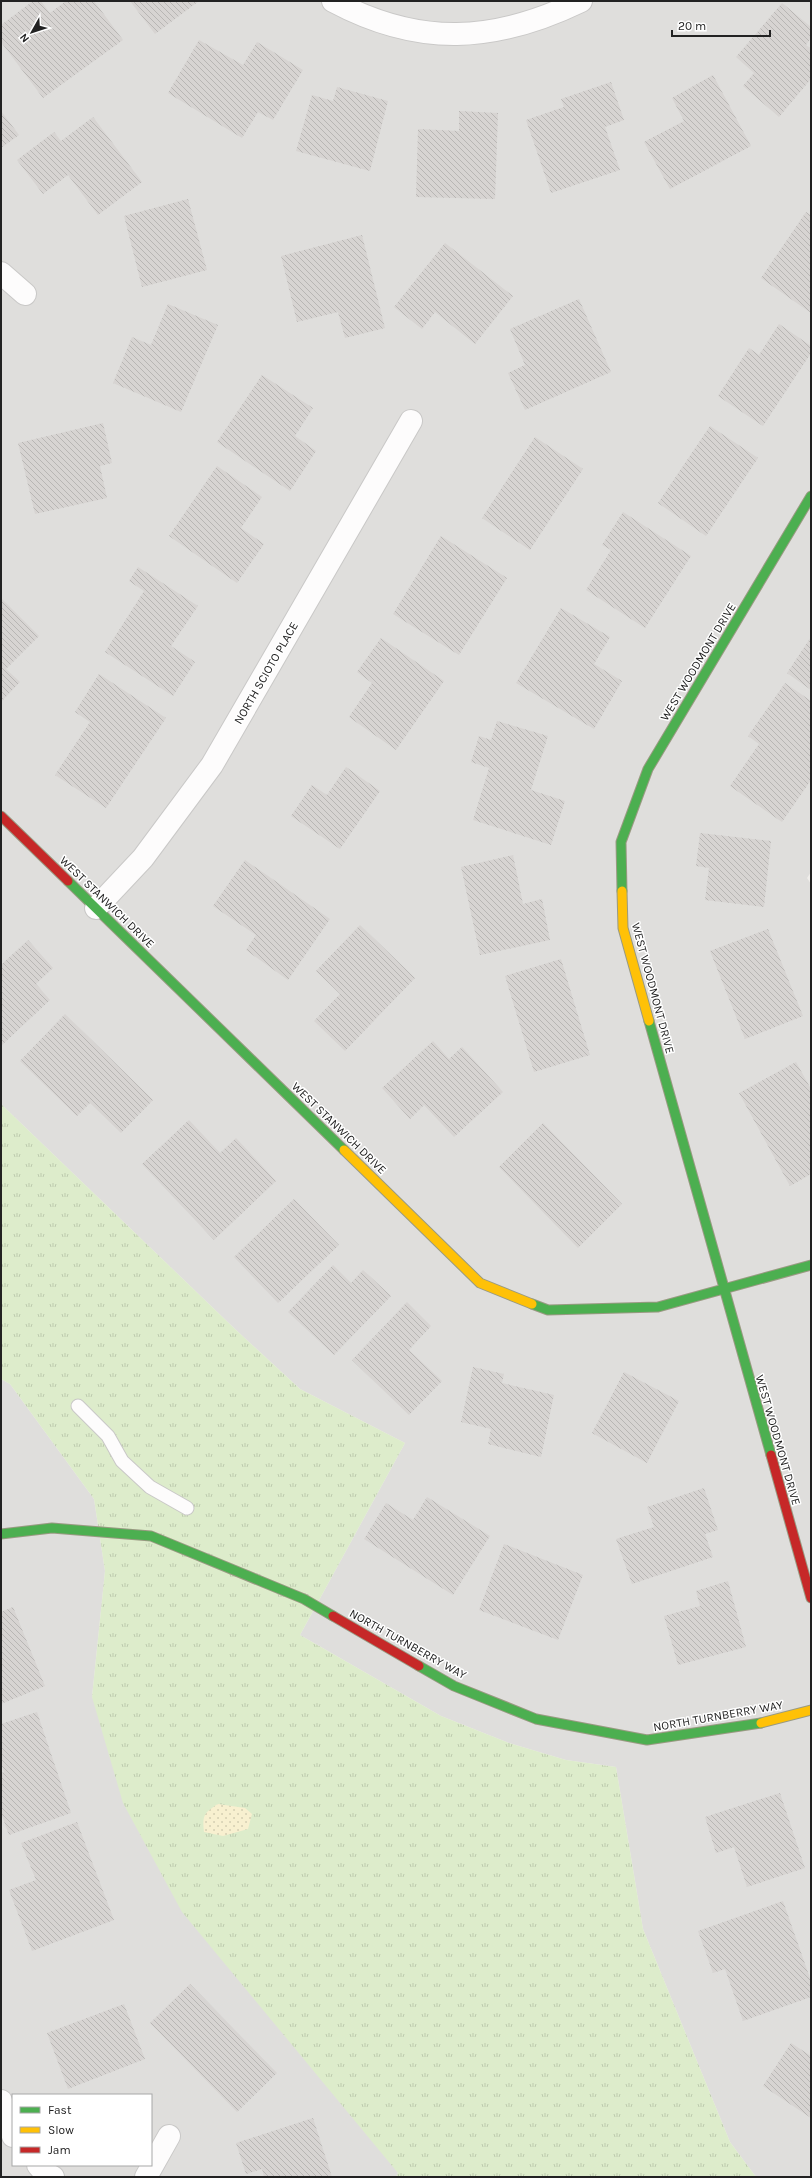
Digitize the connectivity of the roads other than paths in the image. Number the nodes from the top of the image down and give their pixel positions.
1 (333, 1) edge
2 (581, 1) edge
3 (1, 273) edge
4 (25, 294) dead end
5 (411, 421) dead end
6 (811, 496) edge
7 (1, 816) edge
8 (96, 908) junction
9 (811, 1265) edge
10 (723, 1289) junction
11 (78, 1406) dead end
12 (187, 1508) dead end
13 (1, 1534) edge
14 (811, 1598) edge
15 (811, 1710) edge
16 (1, 2101) edge
17 (12, 2133) edge
18 (169, 2136) dead end
19 (39, 2166) edge
20 (53, 2177) edge
21 (146, 2177) edge

1 - 2 street
3 - 4 street
5 - 8 street, NORTH SCIOTO PLACE
6 - 10 street, WEST WOODMONT DRIVE
7 - 8 street, WEST STANWICH DRIVE
8 - 10 street, WEST STANWICH DRIVE
9 - 10 street
10 - 14 street, WEST WOODMONT DRIVE
11 - 12 lane
13 - 15 street, NORTH TURNBERRY WAY
16 - 17 street
18 - 21 street
19 - 20 street

